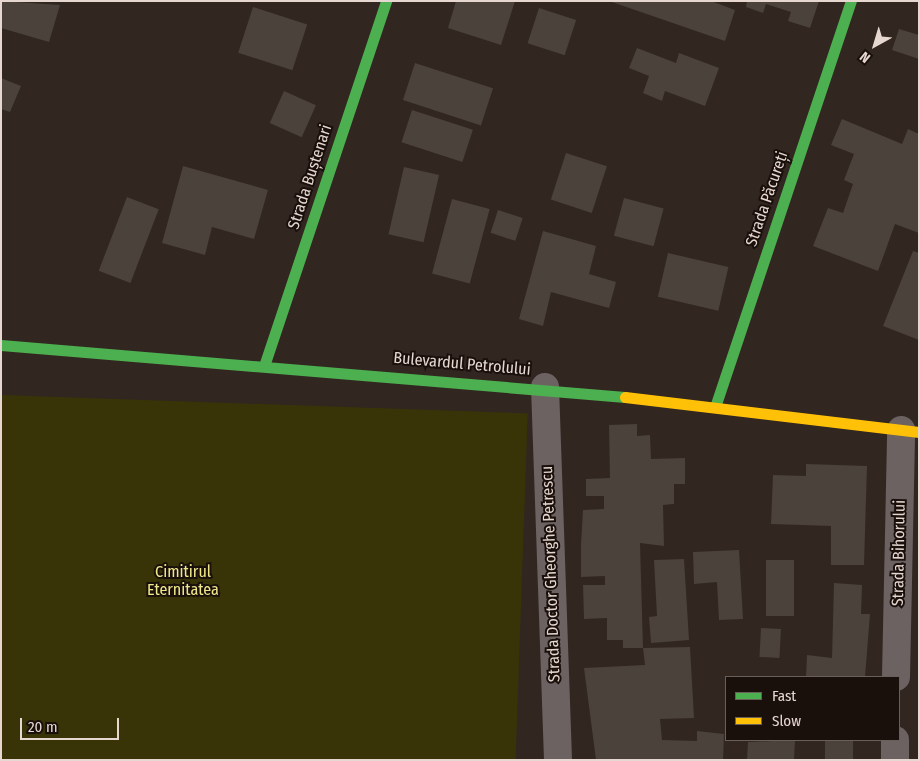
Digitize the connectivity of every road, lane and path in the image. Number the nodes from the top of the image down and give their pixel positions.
1 (386, 1) edge
2 (851, 1) edge
3 (1, 345) edge
4 (265, 363) junction
5 (545, 387) junction
6 (715, 407) junction
7 (910, 431) edge
8 (896, 676) edge
9 (895, 741) edge
10 (558, 760) edge
11 (895, 760) edge

1 - 4 street, Strada Buștenari
2 - 6 street, Strada Păcureți
3 - 4 street, Bulevardul Petrolului
4 - 5 street, Bulevardul Petrolului
5 - 6 street, Bulevardul Petrolului
5 - 10 street, Strada Doctor Gheorghe Petrescu
6 - 7 street, Bulevardul Petrolului
7 - 8 street, Strada Bihorului
9 - 11 street

